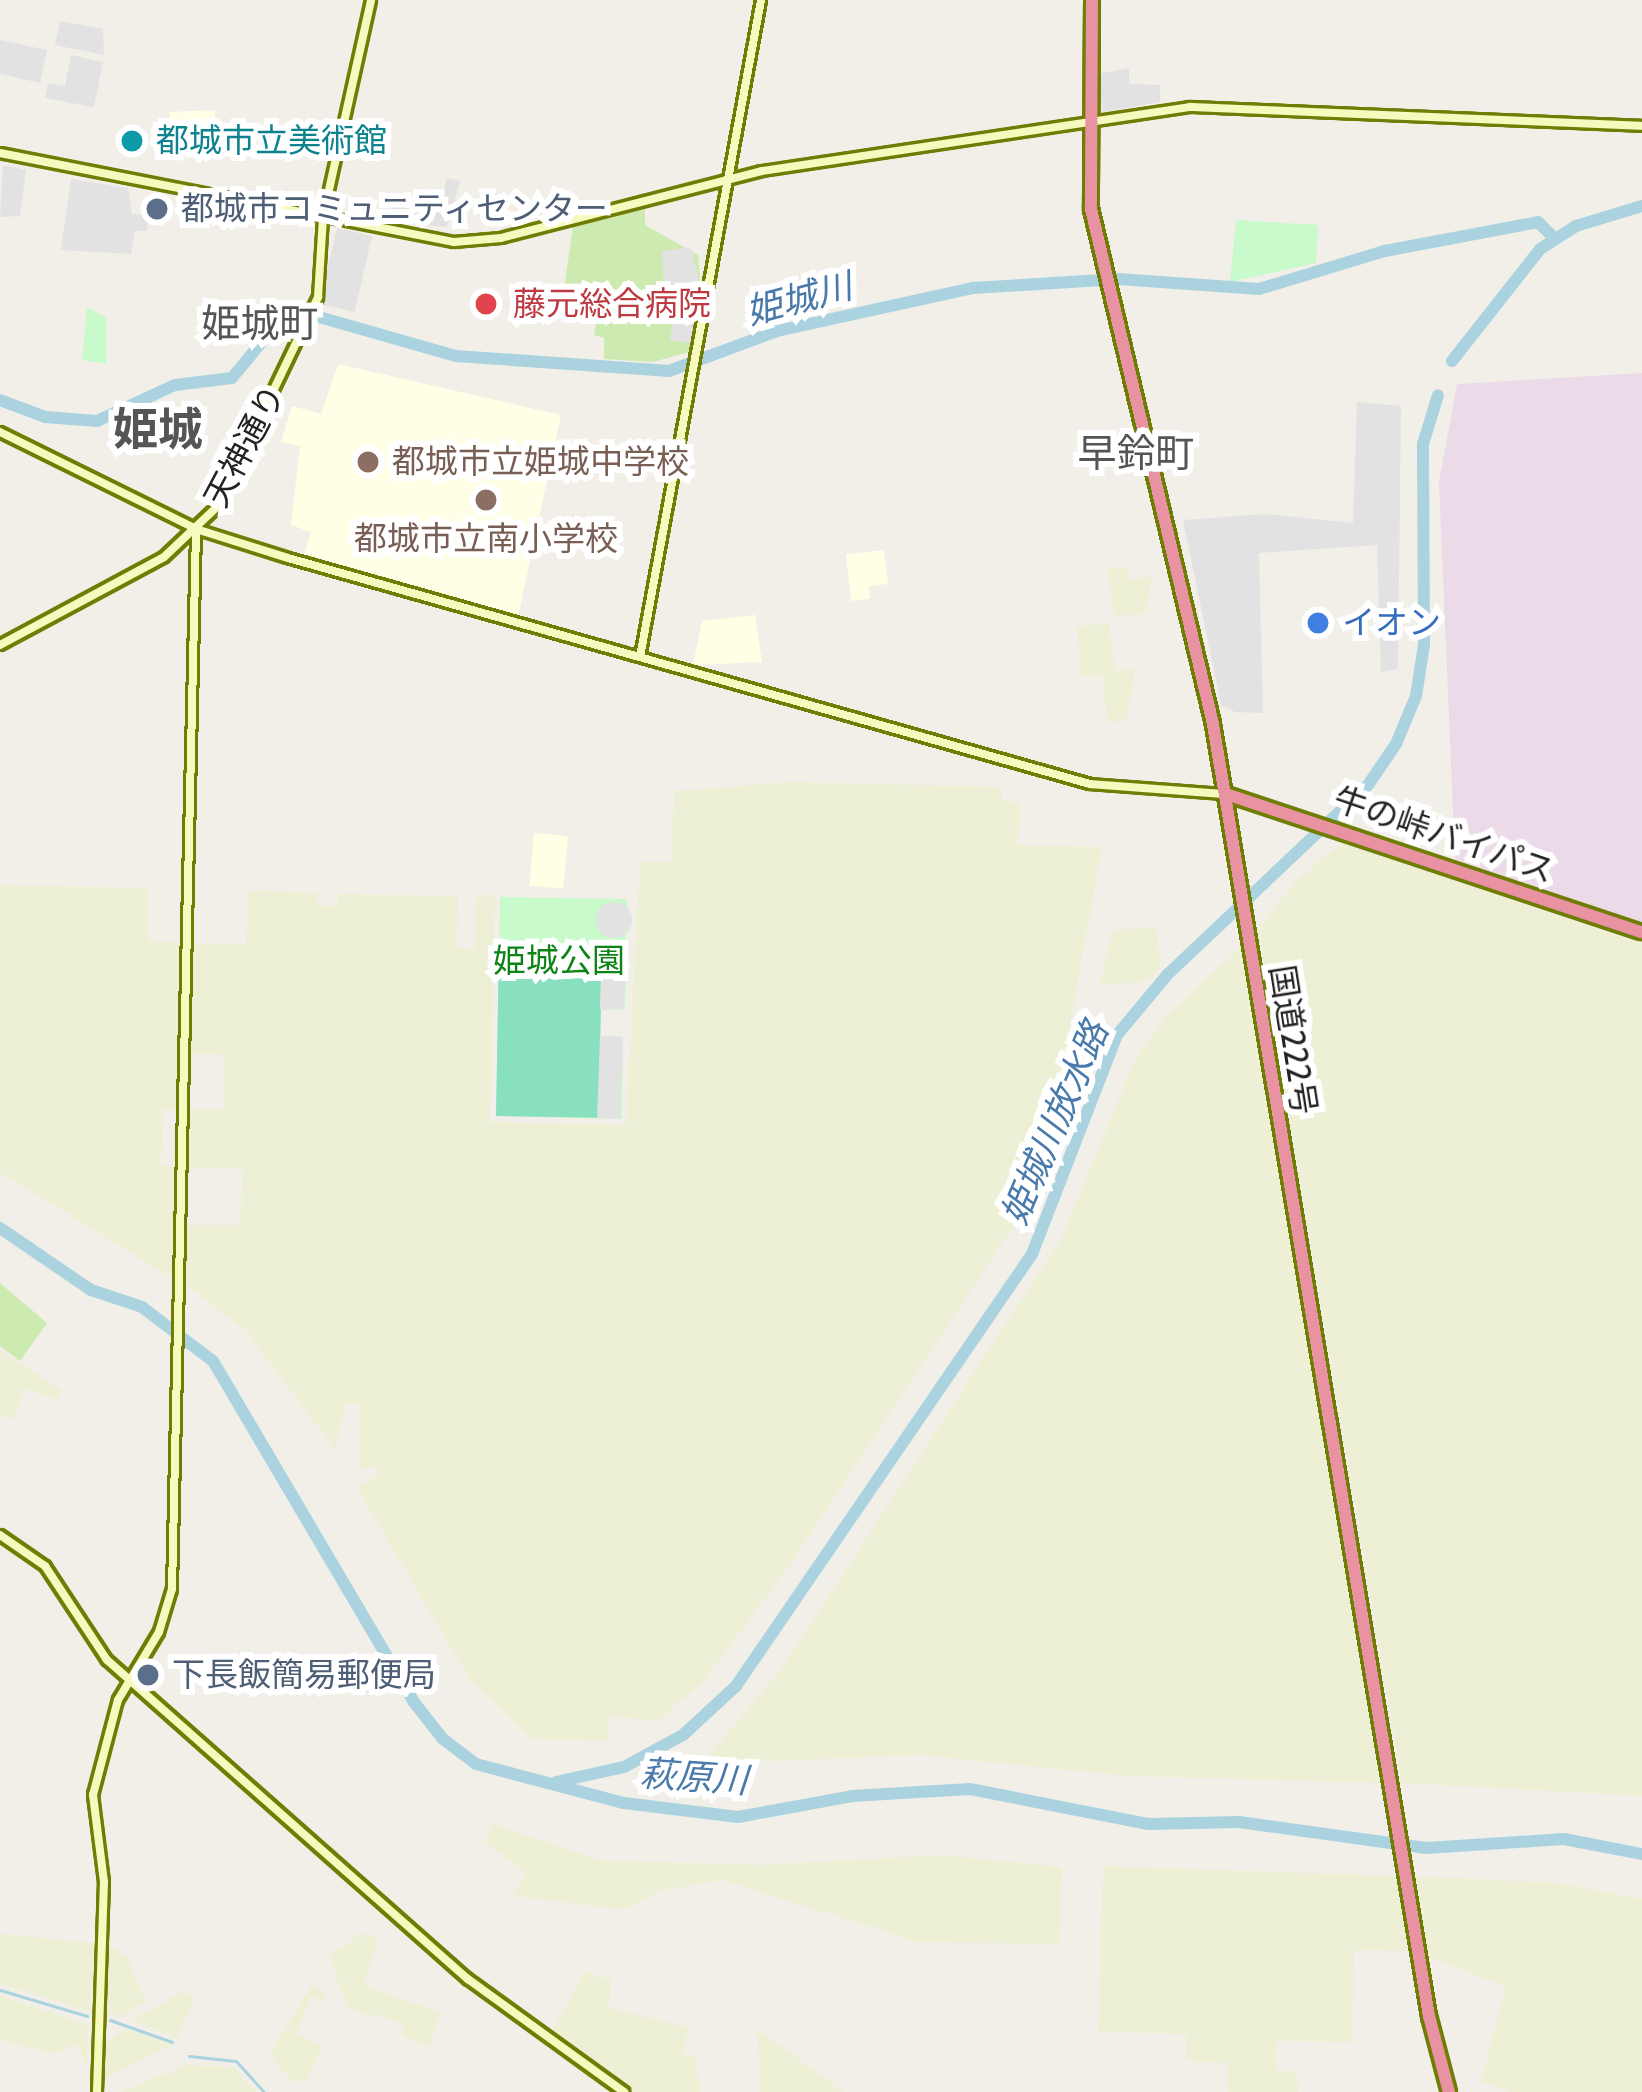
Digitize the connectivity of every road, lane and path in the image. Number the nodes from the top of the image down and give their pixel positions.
1 (371, 0) edge
2 (760, 0) edge
3 (1092, 0) edge
4 (1088, 124) junction
5 (1642, 126) edge
6 (0, 153) edge
7 (727, 179) junction
8 (323, 217) junction
9 (0, 432) edge
10 (196, 529) junction
11 (0, 645) edge
12 (640, 657) junction
13 (1226, 794) junction
14 (1255, 801) junction
15 (1230, 828) junction
16 (1642, 932) edge
17 (0, 1535) edge
18 (132, 1680) junction
19 (97, 2092) edge
20 (624, 2092) edge
21 (1449, 2092) edge

1 - 8 street, 天神通り
2 - 7 street
3 - 4 highway, 国道222号
4 - 5 street
4 - 7 street
4 - 13 highway, 国道222号
6 - 8 street
7 - 8 street
7 - 12 street
8 - 10 street, 天神通り
9 - 10 street
10 - 11 street, 天神通り
10 - 12 street
10 - 18 street
12 - 13 street
13 - 14 highway, 牛の峠バイパス
13 - 15 highway, 国道222号
14 - 15 highway
14 - 16 highway, 牛の峠バイパス
15 - 21 highway, 国道222号
17 - 18 street
18 - 19 street
18 - 20 street

